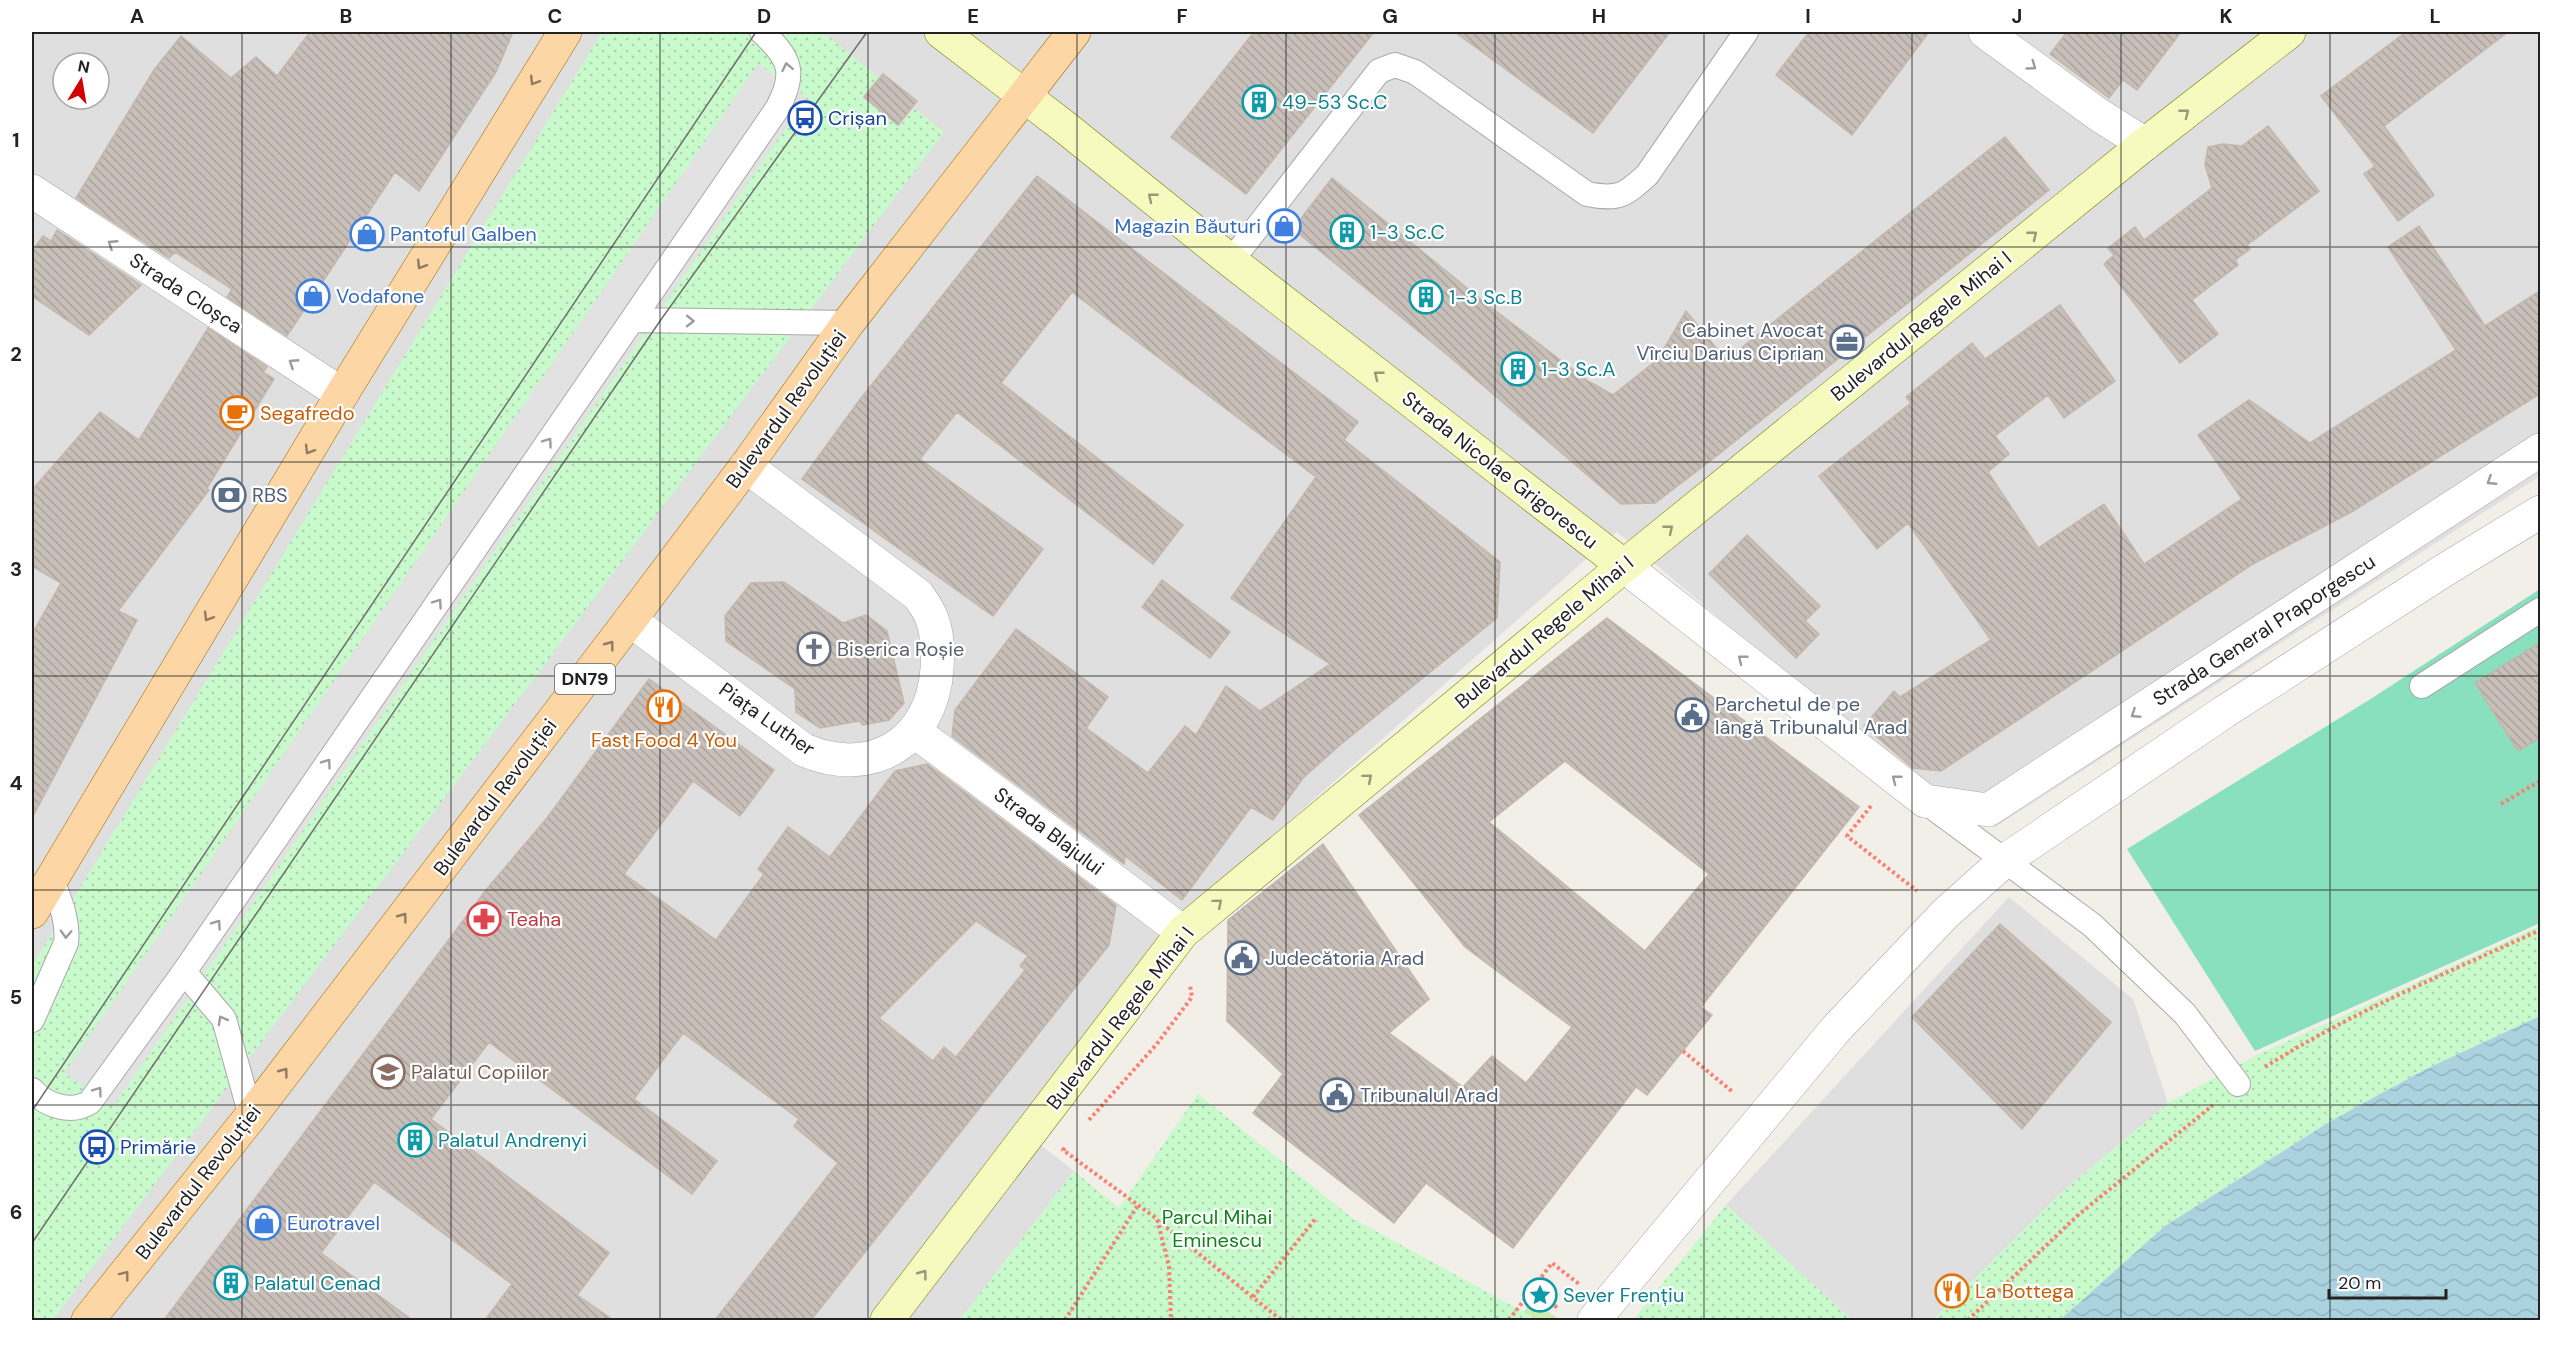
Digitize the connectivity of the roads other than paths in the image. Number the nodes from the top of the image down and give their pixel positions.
1 (571, 32) edge
2 (762, 32) edge
3 (941, 32) edge
4 (1074, 32) edge
5 (1746, 32) edge
6 (1985, 32) edge
7 (2289, 32) edge
8 (1025, 97) junction
9 (2145, 144) junction
10 (32, 191) edge
11 (1231, 261) junction
12 (632, 320) junction
13 (848, 323) junction
14 (342, 394) junction
15 (2541, 450) edge
16 (746, 466) junction
17 (2541, 512) edge
18 (1624, 566) junction
19 (2541, 610) edge
20 (630, 620) junction
21 (2422, 686) dead end
22 (914, 731) junction
23 (1925, 801) junction
24 (1988, 810) joint
25 (2004, 861) junction
26 (51, 878) junction
27 (32, 912) edge
28 (1179, 937) junction
29 (184, 972) junction
30 (32, 1020) edge
31 (2238, 1084) dead end
32 (32, 1090) edge
33 (251, 1116) junction
34 (1591, 1305) edge
35 (88, 1320) edge
36 (887, 1320) edge

1 -> 14 main road
12 -> 2 lane
3 - 8 main road
4 - 8 main road, Bulevardul Revoluției / DN79
5 - 11 lane
6 -> 9 street
9 -> 7 main road, Bulevardul Regele Mihai I
11 -> 8 main road, Strada Nicolae Grigorescu
8 - 13 main road, Bulevardul Revoluției / DN79
18 -> 9 main road, Bulevardul Regele Mihai I
14 -> 10 street, Strada Cloșca
18 -> 11 main road, Strada Nicolae Grigorescu
12 -> 13 lane
29 -> 12 lane
13 - 16 main road, Bulevardul Revoluției / DN79
14 -> 26 main road
15 -> 24 street, Strada General Praporgescu
16 - 20 main road, Bulevardul Revoluției / DN79
16 - 22 street, Piața Luther
17 - 25 street
23 -> 18 street, Strada Nicolae Grigorescu
28 -> 18 main road, Bulevardul Regele Mihai I
19 - 21 lane
20 - 22 street, Piața Luther
33 -> 20 main road, Bulevardul Revoluției / DN79
22 - 28 street, Strada Blajului
23 - 24 street, Strada Nicolae Grigorescu
23 - 25 lane
25 - 31 lane
25 - 34 street
26 - 27 main road
26 -> 30 lane
36 -> 28 main road, Bulevardul Regele Mihai I
32 -> 29 lane
33 -> 29 lane
35 -> 33 main road, Bulevardul Revoluției / DN79

